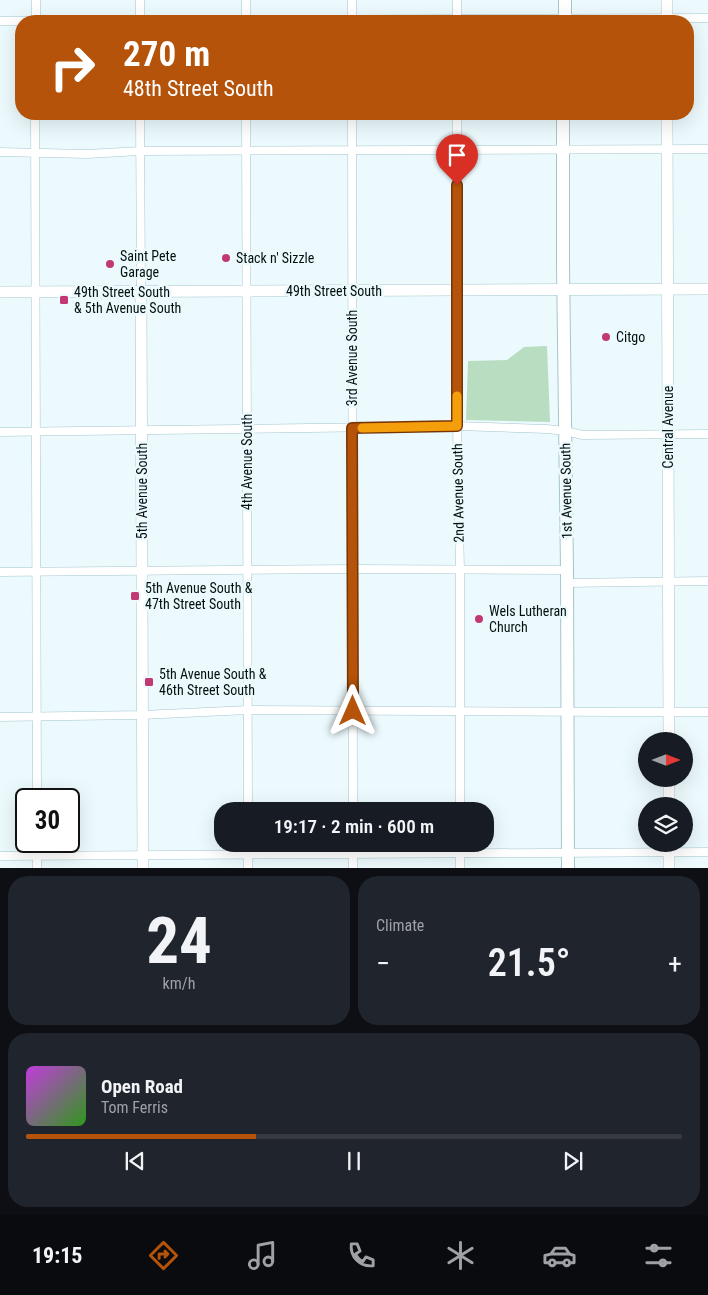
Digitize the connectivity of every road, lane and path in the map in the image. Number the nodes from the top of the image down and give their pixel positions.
1 (36, 0) edge
2 (140, 0) edge
3 (246, 0) edge
4 (352, 0) edge
5 (458, 0) edge
6 (565, 0) edge
7 (666, 0) edge
8 (36, 15) edge
9 (140, 15) edge
10 (246, 15) edge
11 (352, 15) edge
12 (458, 15) edge
13 (565, 15) edge
14 (667, 15) edge
15 (694, 18) edge
16 (708, 18) edge
17 (0, 21) edge
18 (15, 21) edge
19 (35, 120) edge
20 (140, 120) edge
21 (246, 120) edge
22 (352, 120) edge
23 (458, 120) edge
24 (563, 120) edge
25 (667, 120) edge
26 (667, 149) junction
27 (708, 149) edge
28 (352, 150) junction
29 (458, 150) junction
30 (563, 150) junction
31 (140, 151) junction
32 (247, 151) junction
33 (0, 152) edge
34 (35, 154) junction
35 (667, 289) junction
36 (708, 289) edge
37 (457, 290) junction
38 (564, 290) junction
39 (247, 291) junction
40 (352, 291) junction
41 (0, 292) edge
42 (36, 292) junction
43 (141, 292) junction
44 (457, 426) junction
45 (352, 428) junction
46 (247, 429) junction
47 (142, 430) junction
48 (36, 431) junction
49 (565, 431) junction
50 (0, 432) edge
51 (668, 434) junction
52 (708, 434) edge
53 (352, 569) junction
54 (248, 570) junction
55 (460, 570) junction
56 (37, 571) junction
57 (142, 571) junction
58 (0, 572) edge
59 (567, 576) junction
60 (669, 581) junction
61 (708, 581) edge
62 (248, 710) junction
63 (353, 711) junction
64 (460, 712) junction
65 (568, 712) junction
66 (669, 712) junction
67 (708, 712) edge
68 (142, 714) junction
69 (0, 717) edge
70 (37, 717) junction
71 (669, 732) edge
72 (37, 788) edge
73 (248, 802) edge
74 (353, 802) edge
75 (460, 802) edge
76 (638, 850) edge
77 (693, 850) edge
78 (669, 852) edge
79 (708, 852) edge
80 (460, 853) junction
81 (568, 853) junction
82 (353, 854) junction
83 (143, 855) junction
84 (248, 855) junction
85 (0, 856) edge
86 (37, 856) junction
87 (37, 868) edge
88 (143, 868) edge
89 (248, 868) edge
90 (353, 868) edge
91 (460, 868) edge
92 (568, 868) edge
93 (669, 868) edge

1 - 8 street
2 - 9 street
3 - 10 street
4 - 11 street
5 - 12 street
6 - 13 main road
7 - 14 main road
15 - 16 street
17 - 18 street
19 - 34 street
20 - 31 street, 5th Avenue South
21 - 32 street, 4th Avenue South
22 - 28 street, 3rd Avenue South
23 - 29 street, 2nd Avenue South
24 - 30 main road, 1st Avenue South
25 - 26 main road, Central Avenue
26 - 27 street
26 - 30 street
26 - 35 main road, Central Avenue
28 - 29 street
28 - 32 street
28 - 40 street, 3rd Avenue South
29 - 30 street
29 - 37 street, 2nd Avenue South
30 - 38 main road, 1st Avenue South
31 - 32 street
31 - 34 street
31 - 43 street, 5th Avenue South
32 - 39 street, 4th Avenue South
33 - 34 street
34 - 42 street
35 - 36 main road, 49th Street South
35 - 38 main road, 49th Street South
35 - 51 main road, Central Avenue
37 - 38 main road, 49th Street South
37 - 40 main road, 49th Street South
37 - 44 street, 2nd Avenue South
38 - 49 main road, 1st Avenue South
39 - 40 main road, 49th Street South
39 - 43 main road, 49th Street South
39 - 46 street, 4th Avenue South
40 - 45 street, 3rd Avenue South
41 - 42 main road, 49th Street South
42 - 43 main road, 49th Street South
42 - 48 street
43 - 47 main road, 5th Avenue South
44 - 45 street
44 - 49 street
44 - 55 street, 2nd Avenue South
45 - 46 street
45 - 53 street, 3rd Avenue South
46 - 47 street
46 - 54 street, 4th Avenue South
47 - 48 street
47 - 57 main road, 5th Avenue South
48 - 50 street
48 - 56 street
49 - 51 street
49 - 59 main road, 1st Avenue South
51 - 52 street
51 - 60 main road, Central Avenue
53 - 54 street
53 - 55 street
53 - 63 street, 3rd Avenue South
54 - 57 street
54 - 62 street, 4th Avenue South
55 - 59 street
55 - 64 street, 2nd Avenue South
56 - 57 street
56 - 58 street
56 - 70 street
57 - 68 main road, 5th Avenue South
59 - 60 street
59 - 65 main road, 1st Avenue South
60 - 61 street
60 - 66 main road, Central Avenue
62 - 63 street
62 - 68 street
62 - 73 street, 4th Avenue South
63 - 64 street
63 - 74 street, 3rd Avenue South
64 - 65 street
64 - 75 street, 2nd Avenue South
65 - 66 street
65 - 81 main road, 1st Avenue South
66 - 67 street
66 - 71 main road, Central Avenue
68 - 70 street
68 - 83 main road, 5th Avenue South
69 - 70 street
70 - 72 street
76 - 81 street
77 - 79 street
78 - 93 main road
80 - 81 street
80 - 82 street
80 - 91 street
81 - 92 main road, 1st Avenue South
82 - 84 street
82 - 90 street
83 - 84 street
83 - 86 street
83 - 88 main road, 5th Avenue South
84 - 89 street
85 - 86 street
86 - 87 street

